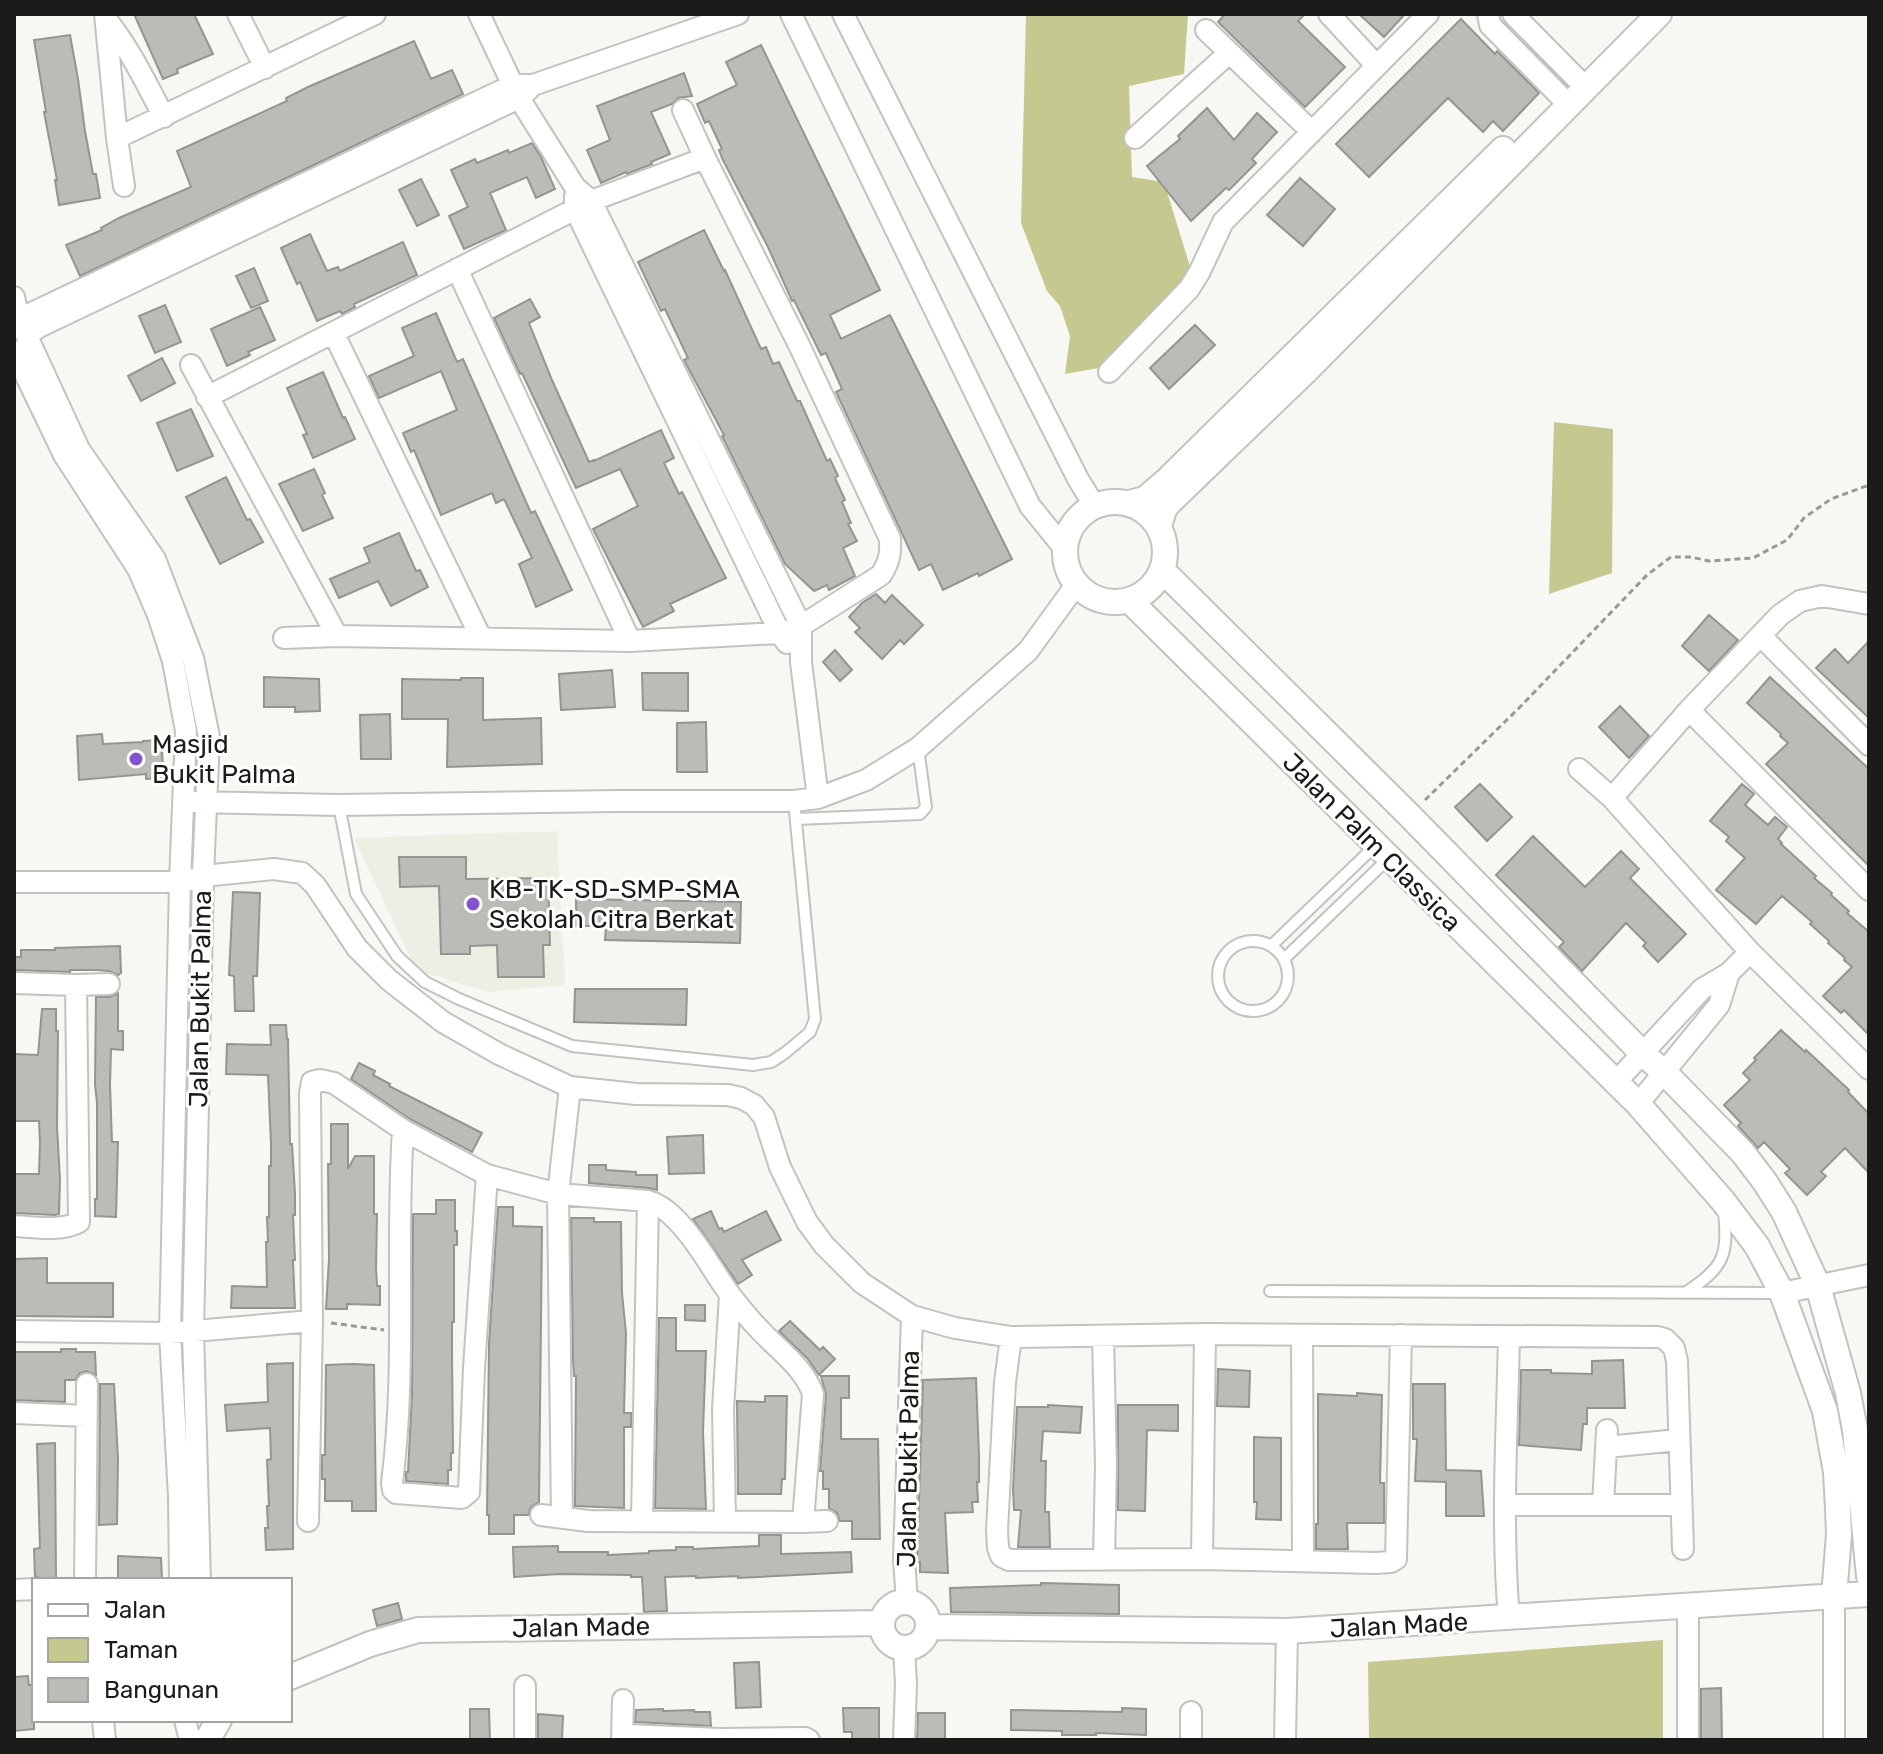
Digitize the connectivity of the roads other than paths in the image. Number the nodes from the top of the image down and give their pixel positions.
1 (238, 14) edge
2 (373, 14) edge
3 (479, 14) edge
4 (738, 14) edge
5 (791, 14) edge
6 (843, 14) edge
7 (1329, 14) edge
8 (1428, 14) edge
9 (1488, 14) edge
10 (1513, 14) edge
11 (1637, 14) edge
12 (1659, 14) edge
13 (105, 17) edge
14 (1206, 30) dead end
15 (1229, 53) junction
16 (1376, 65) junction
17 (265, 68) junction
18 (522, 89) junction
19 (1572, 91) junction
20 (683, 110) dead end
21 (164, 117) junction
22 (1312, 132) junction
23 (117, 138) junction
24 (1135, 138) dead end
25 (705, 158) junction
26 (124, 186) dead end
27 (583, 205) junction
28 (457, 269) junction
29 (14, 297) edge
30 (334, 334) junction
31 (20, 335) edge
32 (191, 365) dead end
33 (1109, 372) dead end
34 (207, 397) junction
35 (1129, 503) junction
36 (1094, 505) junction
37 (1159, 526) junction
38 (1064, 548) junction
39 (146, 564) junction
40 (1162, 570) junction
41 (1076, 585) junction
42 (1129, 600) junction
43 (1869, 604) edge
44 (801, 626) junction
45 (780, 633) junction
46 (337, 636) junction
47 (1761, 636) junction
48 (284, 638) dead end
49 (481, 638) junction
50 (630, 641) junction
51 (801, 662) junction
52 (1689, 710) junction
53 (1869, 745) edge
54 (918, 748) junction
55 (1579, 769) dead end
56 (818, 798) junction
57 (1612, 798) junction
58 (339, 805) junction
59 (206, 810) junction
60 (795, 810) junction
61 (183, 811) junction
62 (1382, 852) junction
63 (203, 867) junction
64 (1343, 876) junction
65 (14, 882) edge
66 (180, 882) junction
67 (1356, 890) junction
68 (1869, 890) edge
69 (1271, 946) junction
70 (1750, 952) junction
71 (1284, 959) junction
72 (1729, 973) junction
73 (14, 983) edge
74 (109, 984) dead end
75 (76, 985) junction
76 (1643, 1054) junction
77 (1869, 1069) edge
78 (1665, 1073) junction
79 (1615, 1083) junction
80 (570, 1087) junction
81 (1638, 1104) junction
82 (403, 1130) junction
83 (487, 1175) junction
84 (558, 1194) junction
85 (648, 1201) junction
86 (1723, 1201) junction
87 (14, 1226) edge
88 (1869, 1275) edge
89 (1818, 1286) junction
90 (1270, 1291) dead end
91 (1686, 1292) junction
92 (1782, 1293) junction
93 (730, 1295) junction
94 (912, 1316) junction
95 (312, 1321) junction
96 (14, 1331) edge
97 (193, 1331) junction
98 (170, 1333) junction
99 (1205, 1334) junction
100 (1302, 1335) junction
101 (1401, 1335) junction
102 (1103, 1336) junction
103 (1011, 1337) junction
104 (1509, 1337) junction
105 (87, 1384) dead end
106 (14, 1413) edge
107 (87, 1416) junction
108 (1678, 1440) junction
109 (1505, 1505) junction
110 (1603, 1505) junction
111 (1681, 1505) junction
112 (308, 1521) dead end
113 (642, 1521) junction
114 (725, 1521) junction
115 (827, 1521) dead end
116 (803, 1522) junction
117 (1683, 1549) dead end
118 (1104, 1559) junction
119 (1202, 1559) junction
120 (1303, 1560) junction
121 (1869, 1576) edge
122 (85, 1578) edge
123 (180, 1578) edge
124 (200, 1578) edge
125 (1869, 1594) edge
126 (1834, 1596) junction
127 (907, 1602) junction
128 (1688, 1605) junction
129 (1509, 1618) junction
130 (881, 1623) junction
131 (928, 1627) junction
132 (1287, 1631) junction
133 (904, 1649) junction
134 (292, 1676) edge
135 (525, 1686) dead end
136 (623, 1700) dead end
137 (1191, 1712) dead end
138 (188, 1722) edge
139 (207, 1733) edge
140 (623, 1739) edge
141 (720, 1739) edge
142 (525, 1740) edge
143 (809, 1740) edge
144 (904, 1740) edge
145 (1191, 1740) edge
146 (1285, 1740) edge
147 (1688, 1740) edge
148 (1834, 1740) edge

1 - 17 street
2 - 17 street
3 - 18 street
4 - 18 street
5 - 38 street
6 - 36 street
7 - 16 street
8 - 16 street
9 - 19 street
10 - 19 street
11 - 19 street
12 - 19 street
13 - 21 street
13 - 23 street
14 - 15 street
15 - 22 street
15 - 24 street
16 - 22 street
17 - 21 street
18 - 27 street
18 - 31 street
19 - 35 street
19 - 37 street
20 - 25 street
21 - 23 street
22 - 33 street
23 - 26 street
25 - 27 street
25 - 44 street
27 - 28 street
27 - 44 street
27 - 45 street
28 - 30 street
28 - 50 street
29 - 31 street
30 - 34 street
30 - 49 street
31 - 39 street
32 - 34 street
34 - 46 street
35 - 36 street
35 - 37 street
36 - 38 street
37 - 40 street
38 - 41 street
39 - 59 street
39 - 61 street, Jalan Bukit Palma
40 - 42 street
40 - 76 street, Jalan Palm Classica
41 - 42 street
41 - 54 street
42 - 62 street, Jalan Palm Classica
43 - 47 street
44 - 45 street
44 - 51 street
45 - 50 street
45 - 51 street
46 - 48 street
46 - 49 street
47 - 52 street
47 - 53 street
49 - 50 street
51 - 56 street
52 - 57 street
52 - 68 street
54 - 56 street
54 - 60 lane
55 - 57 street
56 - 60 street
57 - 70 street
58 - 59 street
58 - 60 street
58 - 60 lane
59 - 61 street
59 - 63 street
61 - 66 street, Jalan Bukit Palma
62 - 64 lane
62 - 67 lane
62 - 79 street, Jalan Palm Classica
63 - 66 street
63 - 80 street, Jalan Bukit Palma
63 - 97 street, Jalan Bukit Palma
64 - 67 lane
64 - 69 lane
65 - 66 street
66 - 98 street, Jalan Bukit Palma
67 - 71 lane
69 - 71 lane
69 - 71 lane
70 - 72 street
70 - 77 street
72 - 76 street
72 - 78 street
73 - 75 street
74 - 75 street
75 - 87 street
76 - 78 street, Jalan Palm Classica
76 - 79 street
78 - 81 street
78 - 89 street, Jalan Palm Classica
79 - 81 street, Jalan Palm Classica
80 - 84 street
80 - 94 street, Jalan Bukit Palma
81 - 86 street, Jalan Palm Classica
82 - 83 street
82 - 83 street
82 - 95 street
83 - 84 street
84 - 85 street
84 - 113 street
85 - 93 street
85 - 113 street
86 - 91 lane
86 - 92 street, Jalan Palm Classica
88 - 89 street
89 - 92 street
89 - 121 street, Jalan Palm Classica
90 - 91 lane
91 - 92 lane
92 - 126 street, Jalan Palm Classica
93 - 114 street
93 - 116 street
94 - 103 street, Jalan Bukit Palma
94 - 127 street, Jalan Bukit Palma
95 - 97 street
95 - 112 street
96 - 98 street
97 - 98 street
97 - 124 street, Jalan Bukit Palma
98 - 123 street, Jalan Bukit Palma
99 - 100 street, Jalan Bukit Palma
99 - 102 street, Jalan Bukit Palma
99 - 119 street
100 - 101 street, Jalan Bukit Palma
100 - 120 street
101 - 104 street, Jalan Bukit Palma
101 - 120 street
102 - 103 street, Jalan Bukit Palma
102 - 118 street
103 - 118 street
104 - 108 street, Jalan Bukit Palma
104 - 109 street
105 - 107 street
106 - 107 street
107 - 122 street
108 - 110 street
108 - 111 street, Jalan Bukit Palma
109 - 110 street
109 - 129 street
110 - 111 street
111 - 117 street, Jalan Bukit Palma
113 - 114 street
114 - 116 street
115 - 116 street
118 - 119 street
119 - 120 street
125 - 126 street, Jalan Made
126 - 128 street, Jalan Made
126 - 148 street
127 - 130 street
127 - 131 street
128 - 129 street, Jalan Made
128 - 147 street
129 - 132 street, Jalan Made
130 - 133 street
130 - 134 street, Jalan Made
131 - 132 street, Jalan Made
131 - 133 street
132 - 146 street
133 - 144 street
135 - 142 street
136 - 140 street
137 - 145 street
138 - 139 street
140 - 141 street
141 - 143 street

